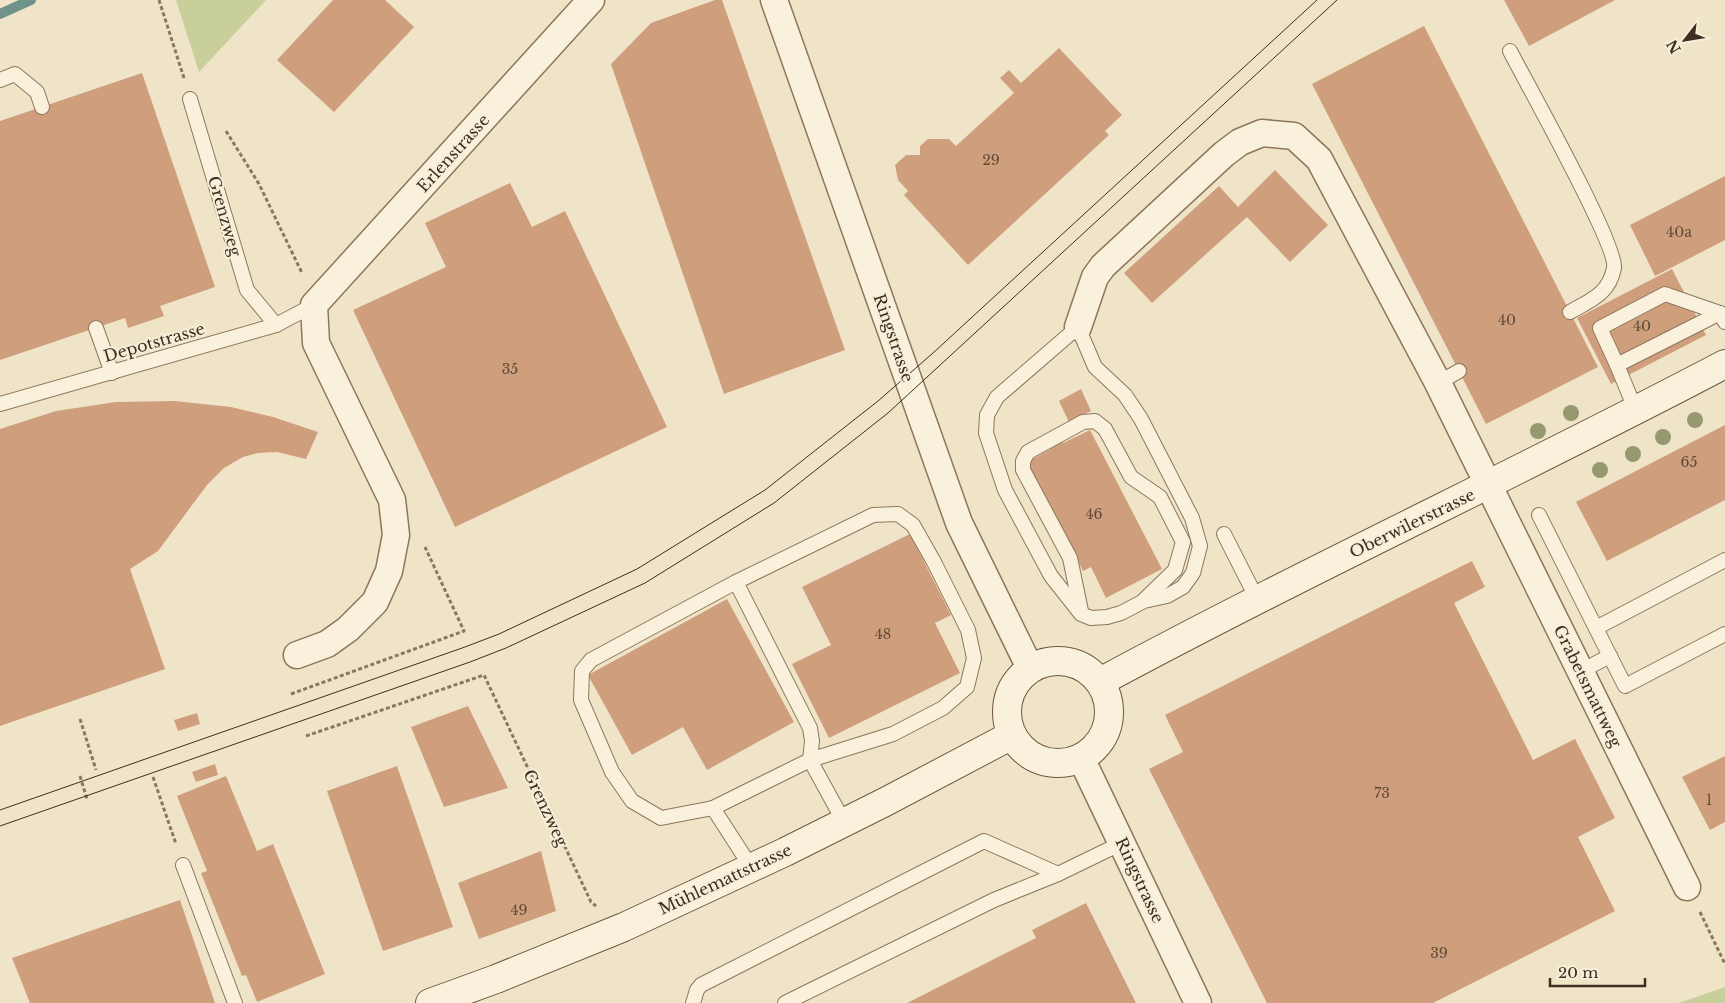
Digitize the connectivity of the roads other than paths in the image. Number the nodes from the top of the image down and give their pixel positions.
1 (591, 0) edge
2 (774, 0) edge
3 (1510, 51) dead end
4 (0, 80) edge
5 (190, 99) road end
6 (42, 107) dead end
7 (314, 305) junction
8 (1570, 312) dead end
9 (1723, 318) edge
10 (276, 325) junction
11 (96, 328) dead end
12 (1078, 328) junction
13 (1725, 364) edge
14 (1617, 365) junction
15 (112, 373) junction
16 (0, 404) edge
17 (1636, 411) junction
18 (1489, 485) junction
19 (1538, 515) dead end
20 (1224, 534) dead end
21 (1725, 560) edge
22 (736, 582) junction
23 (1257, 599) junction
24 (1144, 601) junction
25 (1081, 614) junction
26 (1596, 628) junction
27 (1725, 634) edge
28 (297, 655) dead end
29 (1610, 656) junction
30 (1030, 668) junction
31 (1581, 671) junction
32 (1100, 682) junction
33 (1012, 735) junction
34 (1081, 758) junction
35 (810, 760) junction
36 (712, 808) junction
37 (844, 822) junction
38 (1122, 843) junction
39 (184, 865) road end
40 (750, 867) junction
41 (1058, 874) junction
42 (1687, 887) road end
43 (235, 1003) edge
44 (430, 1003) edge
45 (693, 1003) edge
46 (785, 1003) edge
47 (1198, 1003) edge

1 - 7 street, Erlenstrasse
2 - 30 street, Ringstrasse
3 - 8 lane
4 - 6 lane
5 - 10 lane, Grenzweg
7 - 10 lane, Depotstrasse
7 - 28 street
9 - 14 lane
9 - 14 lane
10 - 15 lane, Depotstrasse
11 - 15 lane
12 - 18 street, Grabetsmattweg
12 - 24 lane
12 - 25 lane
13 - 17 main road, Oberwilerstrasse
14 - 17 lane
15 - 16 lane, Depotstrasse
17 - 18 main road, Oberwilerstrasse
18 - 23 main road, Oberwilerstrasse
18 - 31 street, Grabetsmattweg
19 - 26 lane
20 - 23 lane
21 - 26 lane
22 - 35 lane
22 - 35 lane
22 - 36 lane
23 - 32 main road, Oberwilerstrasse
24 - 25 lane
24 - 25 lane
26 - 29 lane
27 - 29 lane
29 - 31 lane
30 - 32 main road
30 - 33 main road
31 - 42 street, Grabetsmattweg
32 - 34 main road
33 - 34 main road
33 - 37 main road, Mühlemattstrasse
34 - 38 street, Ringstrasse
35 - 36 lane
35 - 37 lane
36 - 40 lane
37 - 40 main road, Mühlemattstrasse
38 - 41 lane
38 - 47 street, Ringstrasse
39 - 43 lane
40 - 44 main road, Mühlemattstrasse
41 - 45 lane
41 - 46 lane

